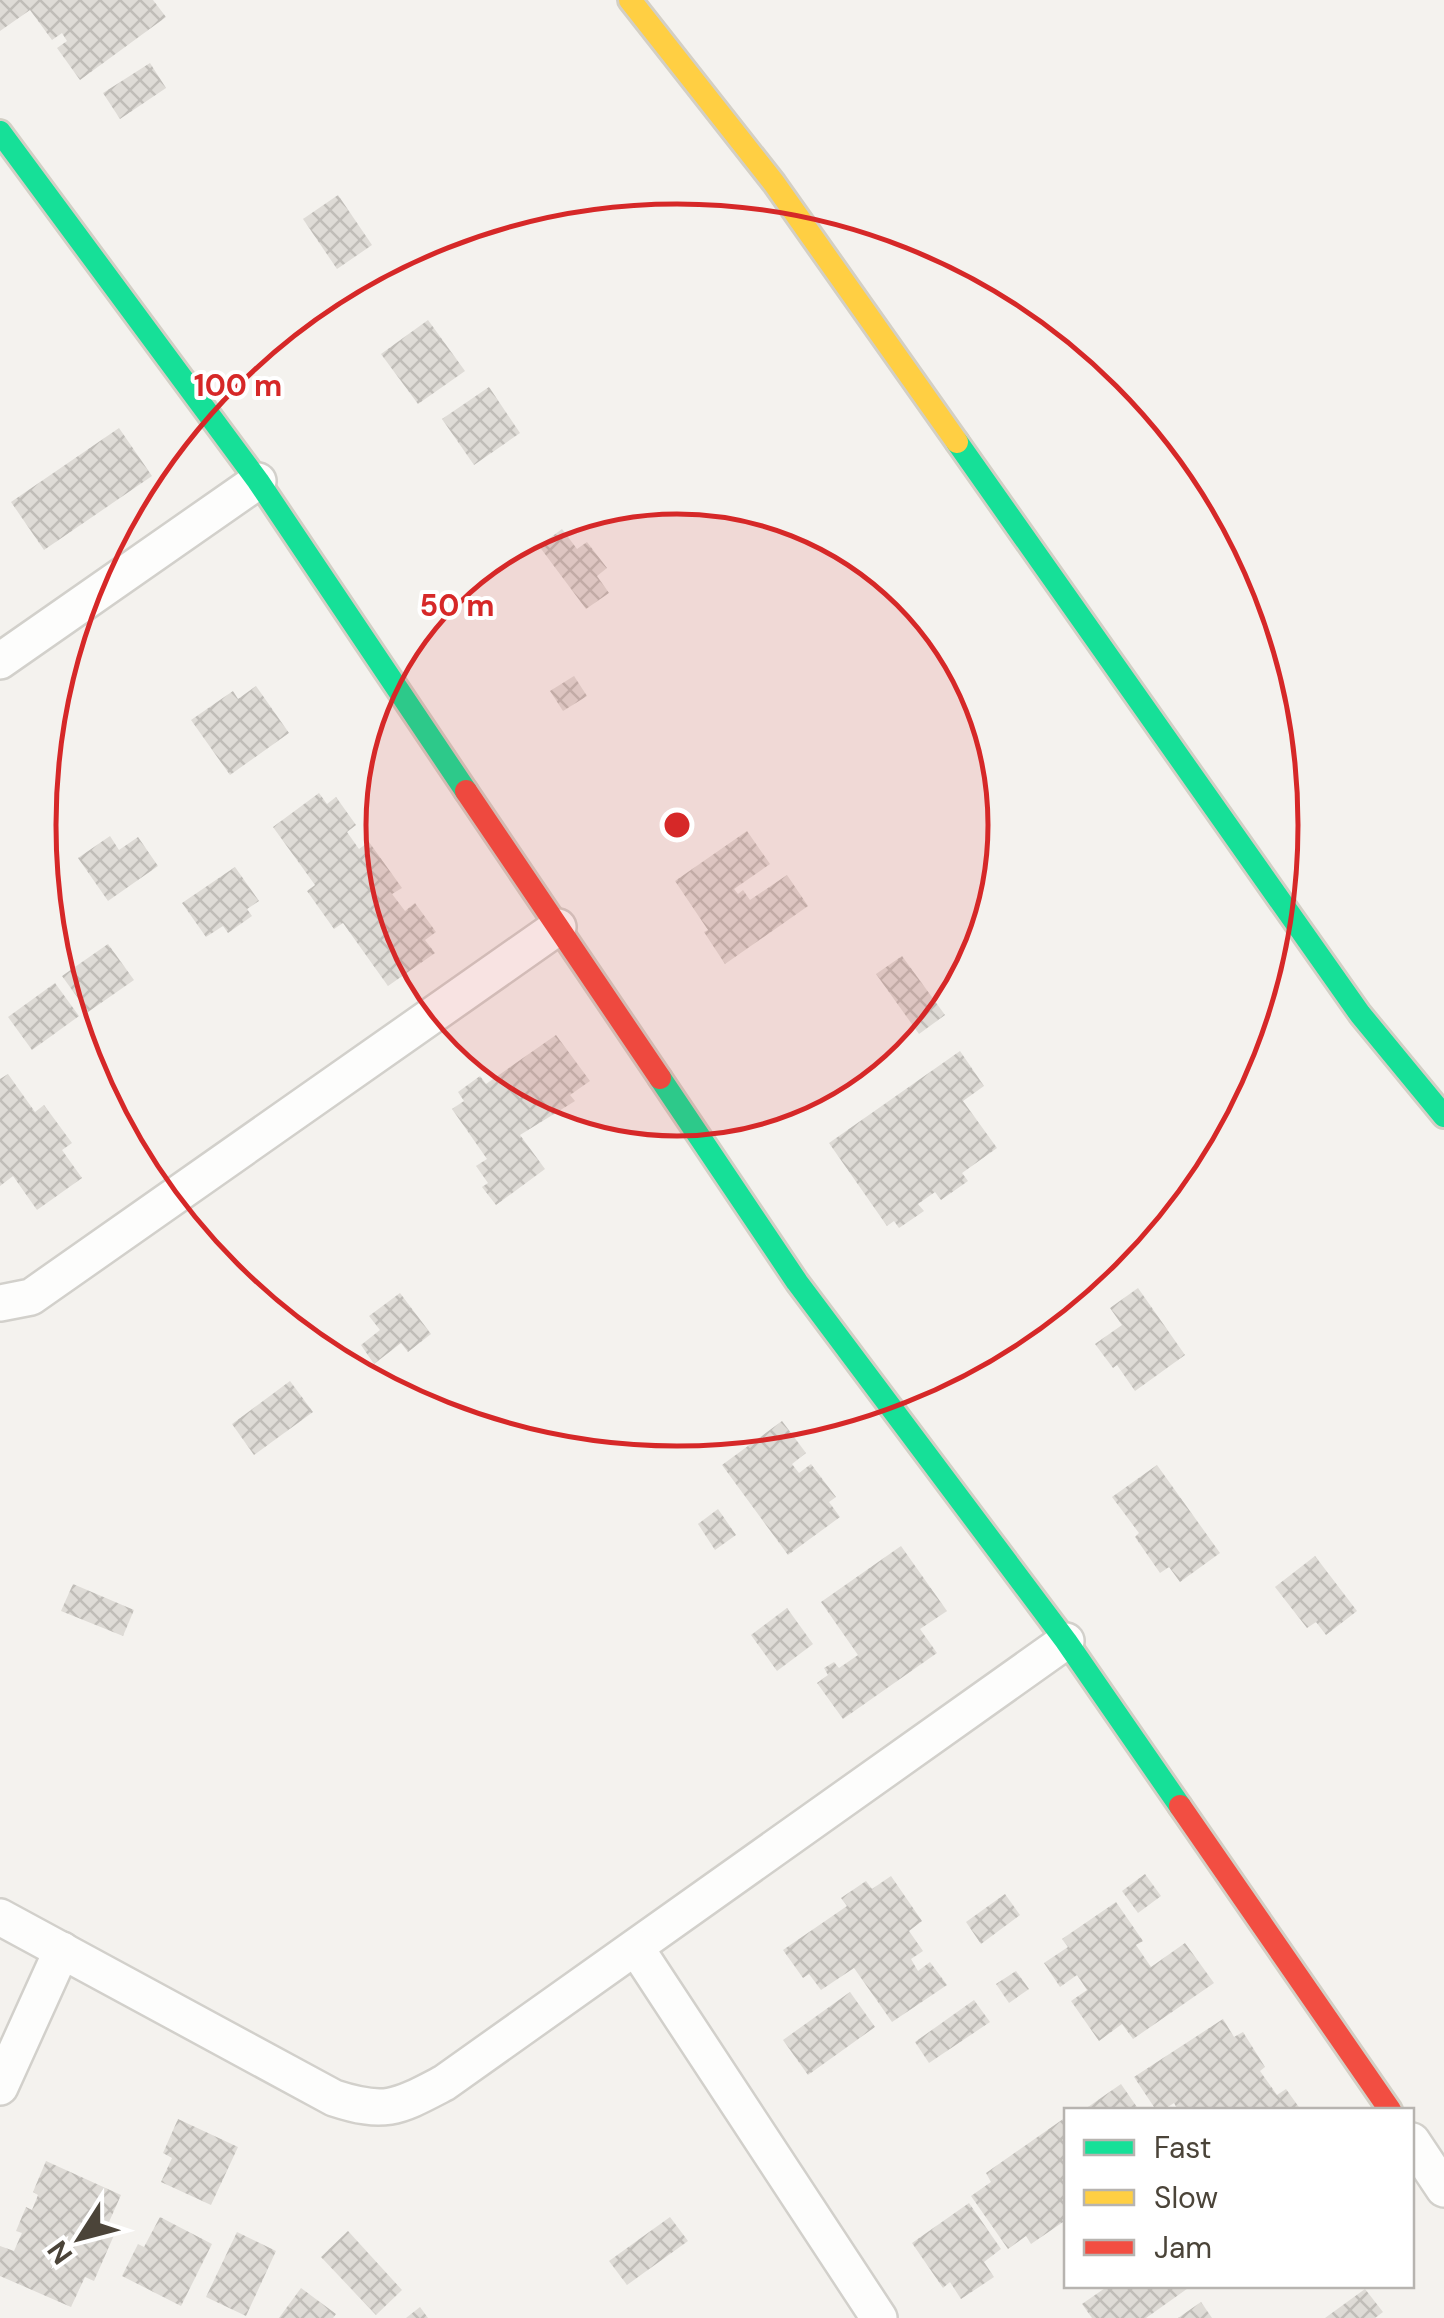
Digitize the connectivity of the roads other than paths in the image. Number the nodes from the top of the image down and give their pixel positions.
1 (630, 0) edge
2 (0, 132) edge
3 (258, 481) junction
4 (0, 661) edge
5 (558, 928) junction
6 (1444, 1116) edge
7 (0, 1304) edge
8 (1066, 1641) junction
9 (0, 1917) edge
10 (636, 1948) junction
11 (62, 1950) junction
12 (0, 2087) edge
13 (1389, 2108) edge
14 (1414, 2145) edge
15 (1444, 2189) edge
16 (879, 2318) edge

1 - 6 street
2 - 3 street
3 - 4 street
3 - 5 street
5 - 7 street
5 - 8 street
8 - 10 street
8 - 13 street
9 - 11 street
10 - 11 street
10 - 16 street
11 - 12 street
14 - 15 street

